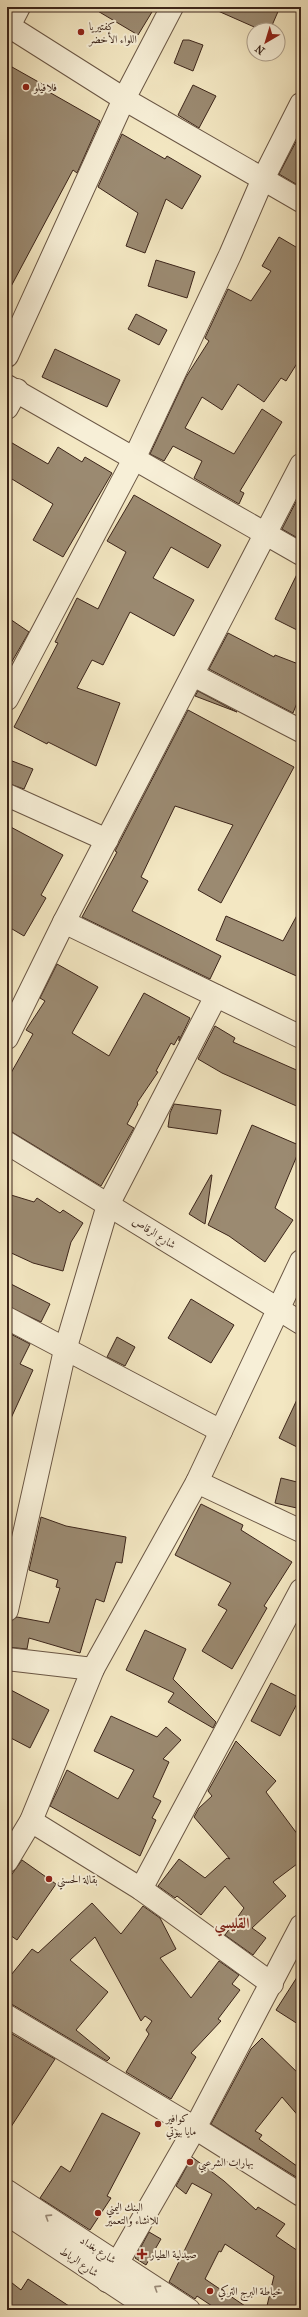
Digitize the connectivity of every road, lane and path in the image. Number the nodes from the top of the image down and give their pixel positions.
1 (172, 7) edge
2 (10, 22) edge
3 (124, 99) junction
4 (301, 104) edge
5 (262, 181) junction
6 (301, 201) edge
7 (7, 356) edge
8 (10, 395) edge
9 (134, 459) junction
10 (301, 465) edge
11 (265, 534) junction
12 (301, 554) edge
13 (193, 675) junction
14 (7, 699) edge
15 (301, 731) edge
16 (7, 795) edge
17 (107, 840) junction
18 (64, 922) junction
19 (216, 996) junction
20 (8, 1032) edge
21 (301, 1036) edge
22 (7, 1142) edge
23 (108, 1205) junction
24 (301, 1261) edge
25 (279, 1309) junction
26 (7, 1318) edge
27 (301, 1323) edge
28 (65, 1350) junction
29 (222, 1430) junction
30 (197, 1482) junction
31 (301, 1531) edge
32 (14, 1553) edge
33 (301, 1590) edge
34 (7, 1610) edge
35 (7, 1659) edge
36 (93, 1669) junction
37 (31, 1821) junction
38 (7, 1861) edge
39 (140, 1889) junction
40 (301, 1926) edge
41 (272, 1984) junction
42 (7, 2016) edge
43 (195, 2128) junction
44 (7, 2191) edge
45 (301, 2195) edge
46 (7, 2214) edge
47 (118, 2262) junction
48 (107, 2281) junction
49 (152, 2310) edge
50 (189, 2310) edge

1 - 3 street
2 - 3 street
3 - 5 street
3 - 7 street
4 - 5 street
5 - 6 street
5 - 9 street
8 - 9 street
9 - 11 street
9 - 14 street
10 - 11 street
11 - 12 street
11 - 13 street
13 - 15 street
13 - 17 street
16 - 17 street
17 - 18 street
18 - 19 street
18 - 20 street
19 - 21 street
19 - 23 street
22 - 23 street, شارع الرقاص
23 - 25 street, شارع الرقاص
23 - 28 street
24 - 25 street
25 - 27 street, شارع الرقاص
25 - 29 street
26 - 28 street
28 - 29 street
28 - 32 street
29 - 30 street
30 - 31 street
30 - 36 street
32 - 34 street
33 - 39 street
35 - 36 street
36 - 37 street
37 - 38 street
37 - 39 street
39 - 41 street
40 - 41 street
41 - 43 street
42 - 43 street
43 - 45 street
43 - 47 street
47 -> 44 street, شارع بغداد
46 - 48 street, شارع الرباط
47 - 48 street
50 -> 47 street, شارع بغداد
48 - 49 street, شارع الرباط

